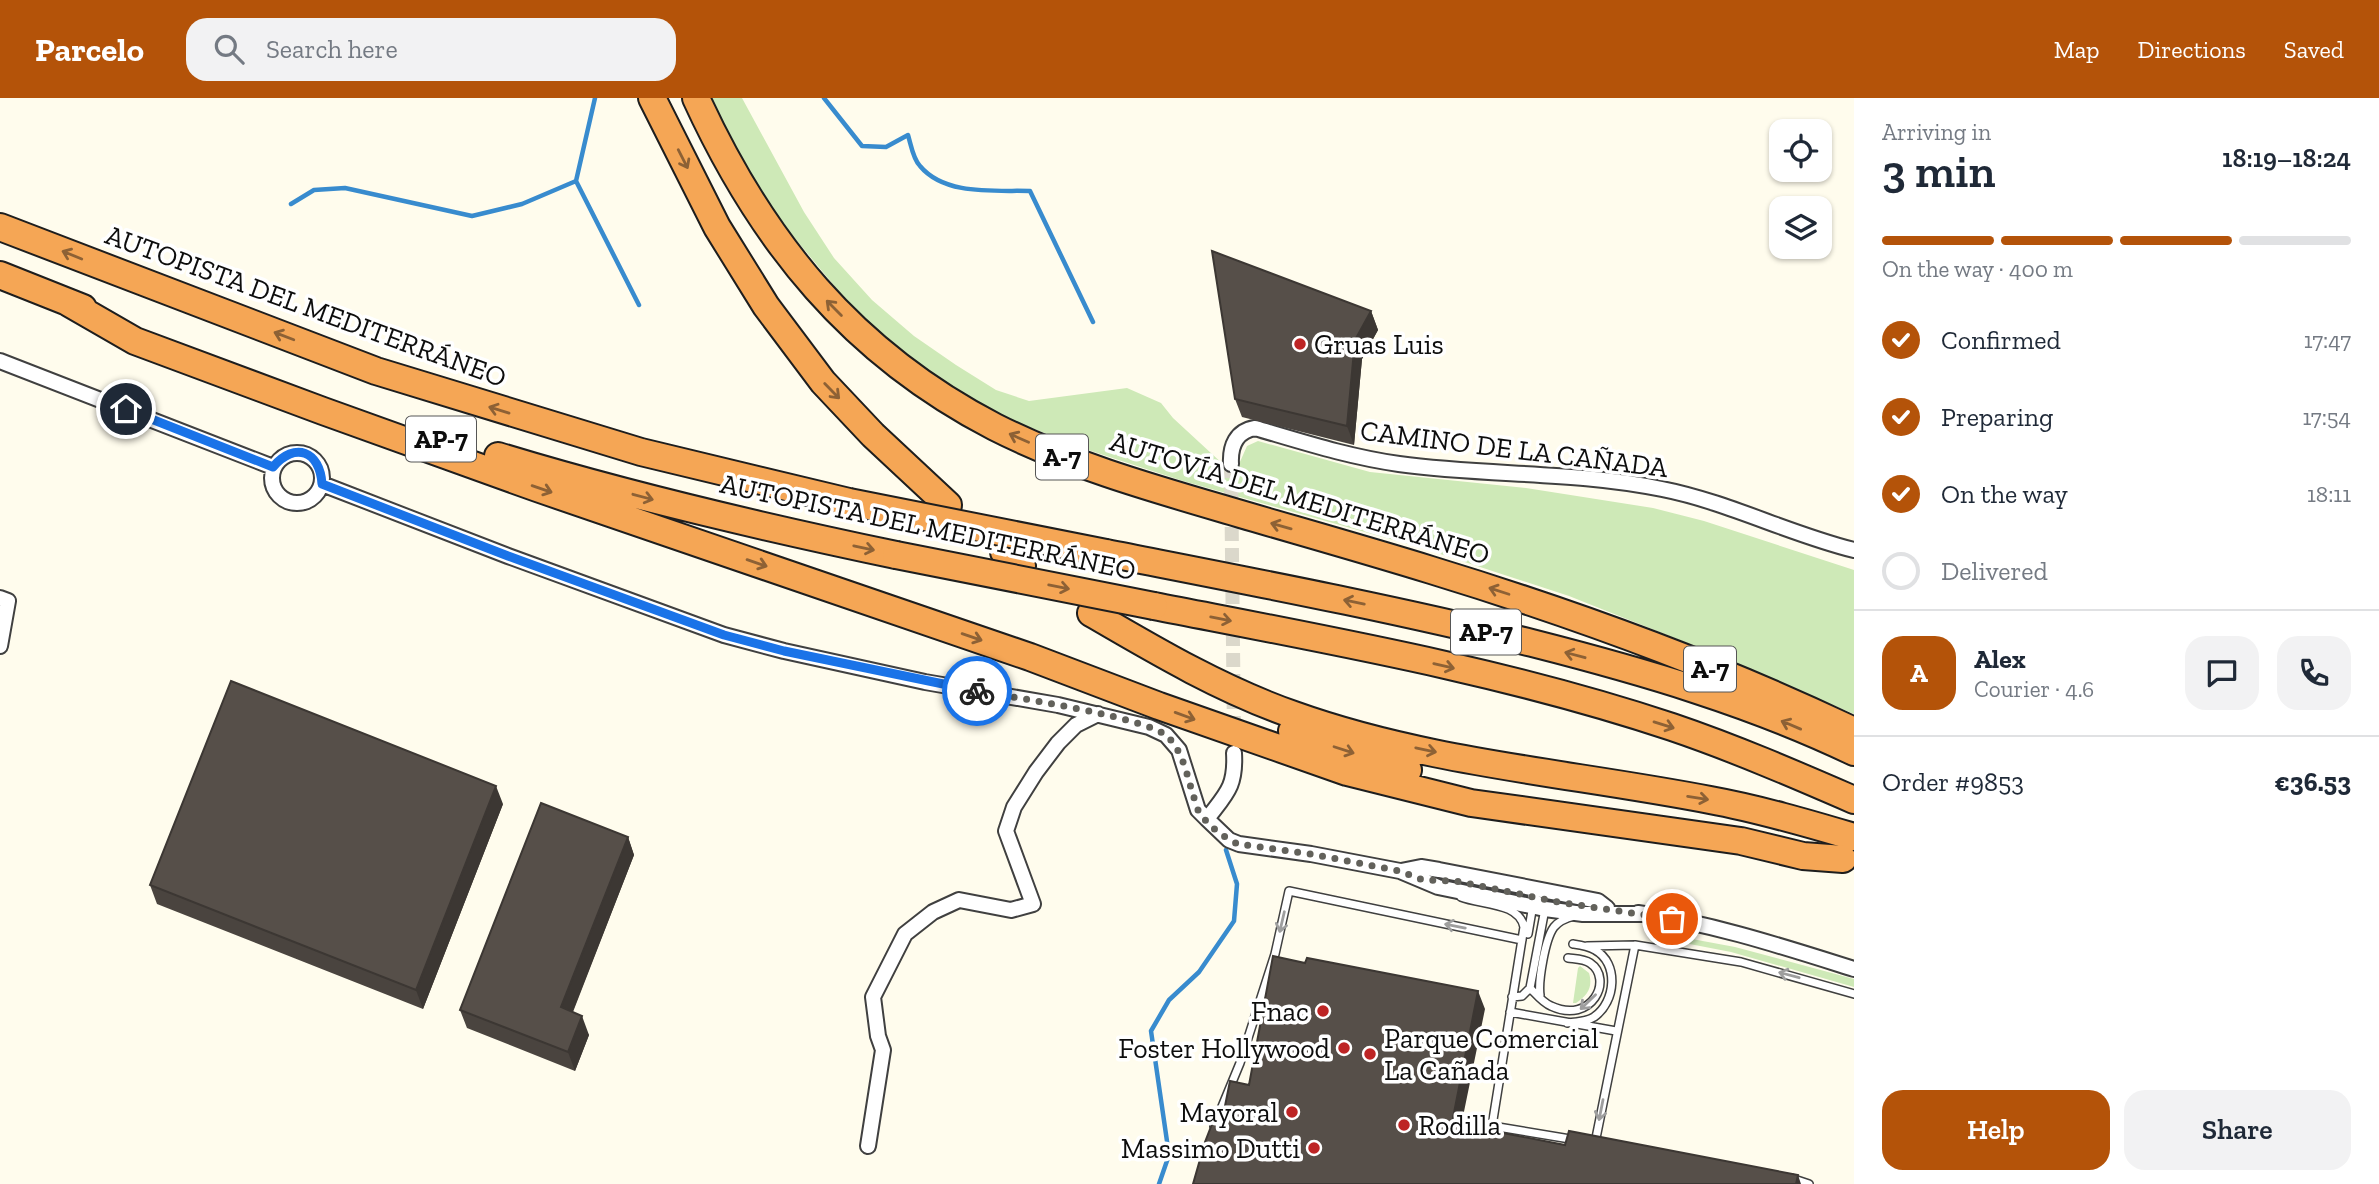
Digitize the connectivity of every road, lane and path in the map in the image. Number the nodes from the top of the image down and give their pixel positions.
1 (652, 98) edge
2 (696, 98) edge
3 (0, 227) edge
4 (0, 275) edge
5 (69, 303) junction
6 (0, 361) edge
7 (1231, 464) tunnel mouth
8 (273, 467) junction
9 (322, 484) junction
10 (948, 505) dead end
11 (1854, 550) edge
12 (0, 598) edge
13 (1091, 613) dead end
14 (0, 646) edge
15 (1098, 714) junction
16 (1854, 731) edge
17 (1854, 752) edge
18 (1234, 753) tunnel mouth
19 (1854, 800) edge
20 (1207, 819) junction
21 (1850, 853) edge
22 (1400, 871) junction
23 (1423, 880) junction
24 (1438, 887) junction
25 (1539, 902) junction
26 (1607, 908) junction
27 (1583, 914) junction
28 (1646, 914) junction
29 (1522, 940) junction
30 (1573, 944) dead end
31 (1635, 944) junction
32 (1583, 946) junction
33 (1545, 957) junction
34 (1568, 958) dead end
35 (1534, 968) junction
36 (1854, 969) edge
37 (1530, 988) junction
38 (1854, 994) edge
39 (1540, 995) junction
40 (1512, 997) junction
41 (1510, 1012) junction
42 (1567, 1023) junction
43 (1616, 1031) junction
44 (1212, 1132) edge
45 (1595, 1143) junction
46 (1607, 1145) edge
47 (869, 1146) dead end
48 (1779, 1175) edge
49 (1809, 1184) edge

1 -> 10 highway
16 -> 2 highway, AUTOVÍA DEL MEDITERRÁNEO / A-7
17 -> 3 highway, AUTOPISTA DEL MEDITERRÁNEO / AP-7, bridge
4 - 5 highway, AUTOPISTA DEL MEDITERRÁNEO / AP-7
5 -> 19 highway, AUTOPISTA DEL MEDITERRÁNEO / AP-7, bridge
5 -> 21 highway
6 - 8 street
7 - 11 street, CAMINO DE LA CAÑADA
8 - 9 street
8 - 9 street
9 - 15 street
12 - 14 street
13 -> 21 highway
15 - 20 street
15 - 47 street
18 - 20 street
20 - 22 street
22 - 23 street
22 - 26 street
23 - 24 street
23 - 25 street
24 - 25 street
24 - 29 lane
25 - 26 street
25 - 27 street
25 - 29 lane
25 - 35 lane
26 - 28 street
27 - 28 street
27 - 33 lane
28 - 36 street
29 - 40 lane
29 -> 44 lane
30 - 32 lane
31 - 32 lane
38 -> 31 lane
31 - 43 lane
32 - 42 lane
33 - 35 lane
33 - 39 lane
34 -> 39 lane
35 - 37 lane
37 - 39 lane
37 - 40 lane
40 - 41 lane
41 - 42 lane
41 - 45 lane
42 - 43 lane
43 -> 45 lane
45 - 46 lane
48 - 49 lane

